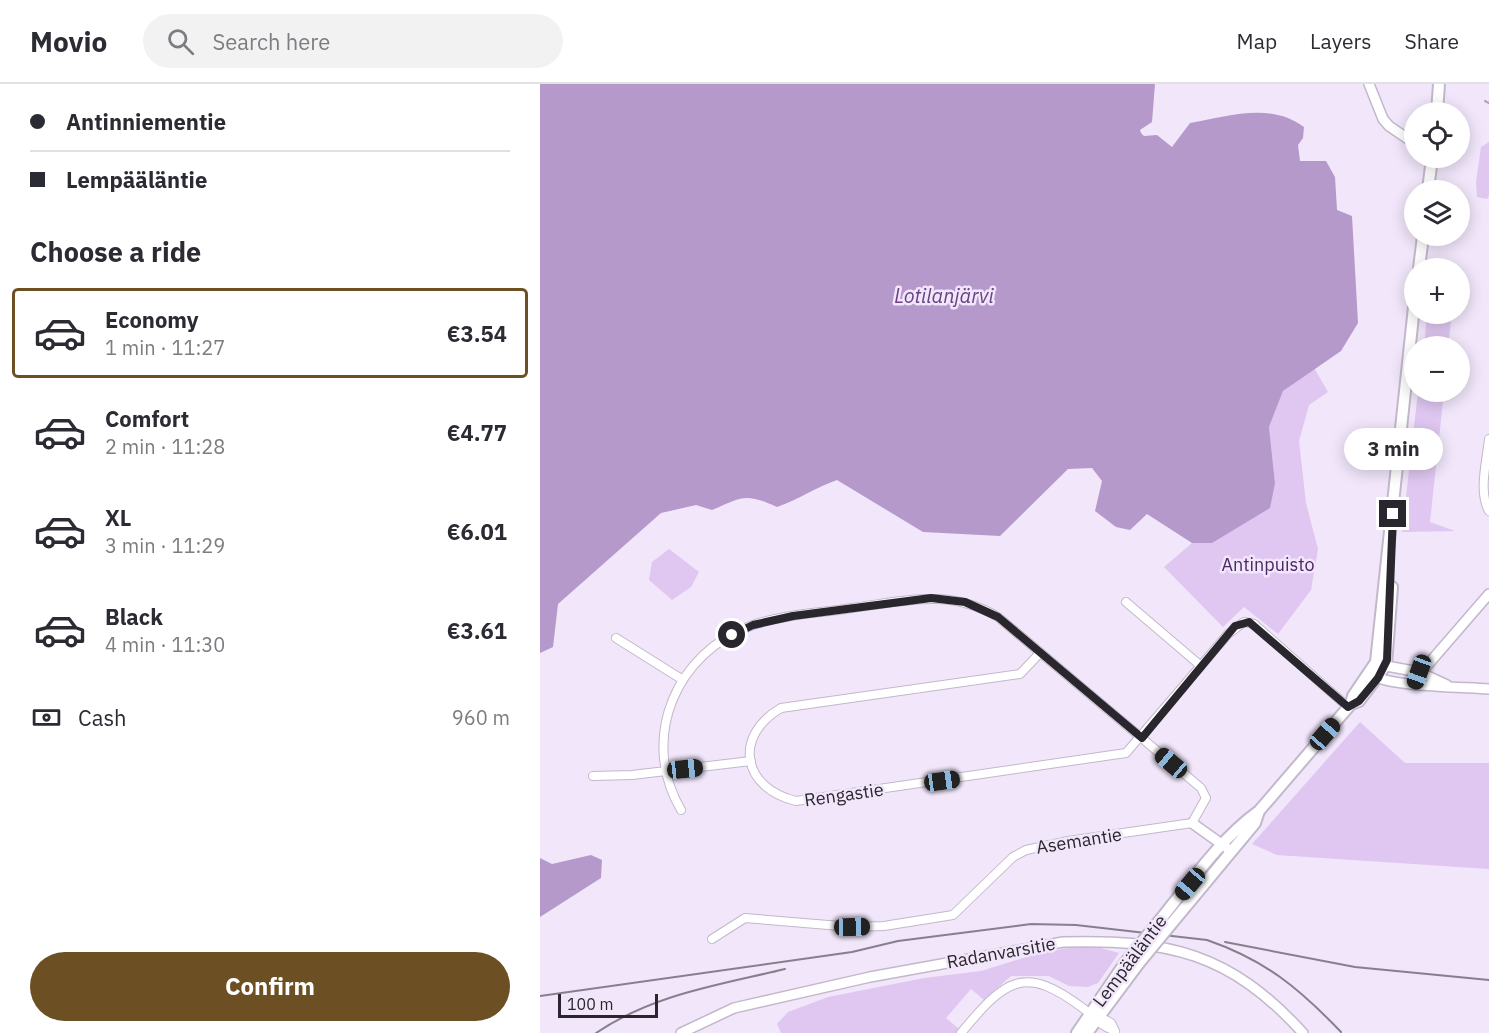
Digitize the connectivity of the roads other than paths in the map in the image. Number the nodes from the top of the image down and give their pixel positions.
1 (1370, 84) edge
2 (1439, 84) edge
3 (1438, 102) edge
4 (1404, 134) edge
5 (1412, 324) edge
6 (1489, 439) edge
7 (1489, 511) edge
8 (1391, 538) junction
9 (1489, 594) edge
10 (1126, 602) dead end
11 (616, 638) dead end
12 (1040, 653) junction
13 (1386, 665) junction
14 (1201, 666) junction
15 (1419, 672) junction
16 (1374, 675) junction
17 (683, 680) junction
18 (1415, 684) junction
19 (1447, 685) junction
20 (1489, 689) edge
21 (1350, 706) junction
22 (1142, 738) junction
23 (751, 761) junction
24 (665, 770) junction
25 (593, 776) dead end
26 (681, 810) dead end
27 (1192, 823) junction
28 (1224, 849) junction
29 (712, 939) dead end
30 (1096, 1017) junction
31 (1116, 1031) edge
32 (681, 1033) edge
33 (961, 1033) edge
34 (1077, 1033) edge
35 (1087, 1033) edge
36 (1303, 1033) edge

1 - 4 street
2 - 3 main road
5 - 8 main road, Lempääläntie
6 - 7 street
8 - 13 main road, Lempääläntie
8 - 16 main road, Lempääläntie
9 - 15 street
10 - 14 street
11 - 17 street
12 - 17 street
12 - 22 street
12 - 23 street
13 - 15 street
13 - 16 main road, Lempääläntie
14 - 21 street, Rengastie
14 - 22 street, Rengastie
15 - 18 street
15 - 19 street
16 - 18 street
16 - 21 main road, Lempääläntie
17 - 24 street
18 - 19 street
19 - 20 street
21 - 28 main road, Lempääläntie
22 - 23 street, Rengastie
22 - 27 street
23 - 24 street
24 - 25 street
24 - 26 street
27 - 28 street
27 - 29 street, Asemantie
28 - 30 main road, Lempääläntie, bridge
28 - 30 main road, Lempääläntie, bridge
30 - 31 street
30 - 33 street
30 - 34 main road, Lempääläntie
30 - 35 main road, Lempääläntie
32 - 36 street, Radanvarsitie

